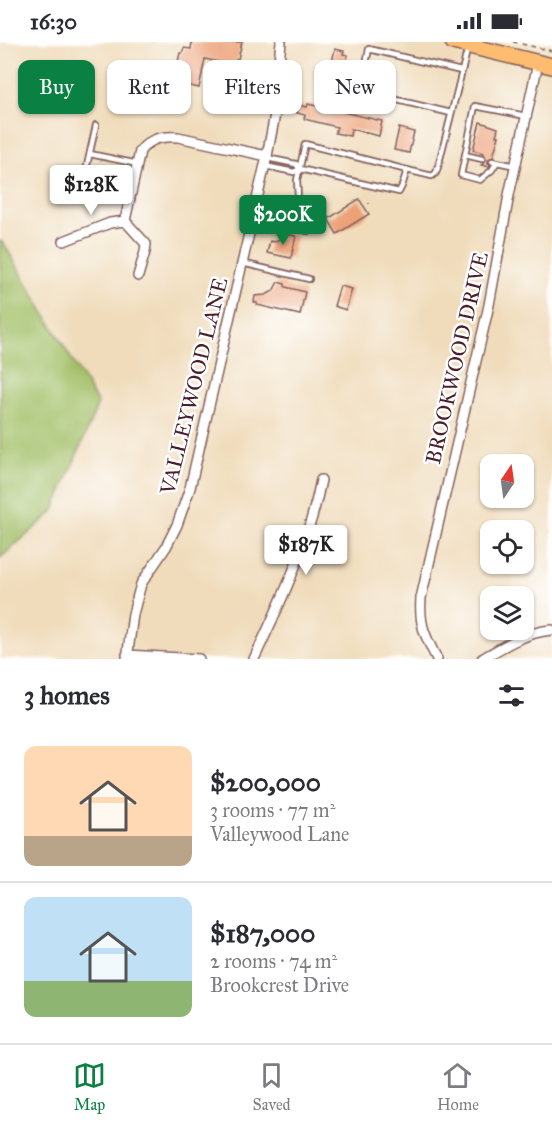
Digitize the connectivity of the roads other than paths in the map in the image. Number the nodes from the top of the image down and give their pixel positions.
1 (280, 42) edge
2 (461, 44) edge
3 (545, 64) edge
4 (461, 71) junction
5 (451, 113) junction
6 (526, 116) junction
7 (96, 125) dead end
8 (90, 153) junction
9 (465, 155) junction
10 (482, 159) dead end
11 (266, 160) junction
12 (138, 164) junction
13 (516, 166) junction
14 (300, 169) junction
15 (407, 170) junction
16 (82, 188) dead end
17 (253, 218) junction
18 (125, 221) junction
19 (64, 241) dead end
20 (242, 263) junction
21 (138, 276) dead end
22 (309, 279) dead end
23 (321, 480) dead end
24 (552, 630) edge
25 (127, 657) edge
26 (199, 659) edge
27 (254, 659) edge
28 (437, 659) edge
29 (482, 659) edge

1 - 11 street, VALLEYWOOD LANE
2 - 3 main road
2 - 4 lane
3 - 6 street, BROOKWOOD DRIVE
4 - 5 lane
4 - 5 lane
5 - 15 lane
6 - 9 lane
6 - 13 street, BROOKWOOD DRIVE
7 - 8 lane
8 - 12 lane
8 - 16 lane
9 - 10 lane
9 - 13 lane
11 - 12 street
11 - 14 lane
11 - 14 lane
11 - 17 street, VALLEYWOOD LANE
12 - 18 street
13 - 28 street, BROOKWOOD DRIVE
14 - 15 lane
14 - 15 lane
14 - 17 lane
17 - 20 street, VALLEYWOOD LANE
18 - 19 street
18 - 21 street
20 - 22 lane
20 - 25 street, VALLEYWOOD LANE
23 - 27 street
24 - 29 street
25 - 26 street

